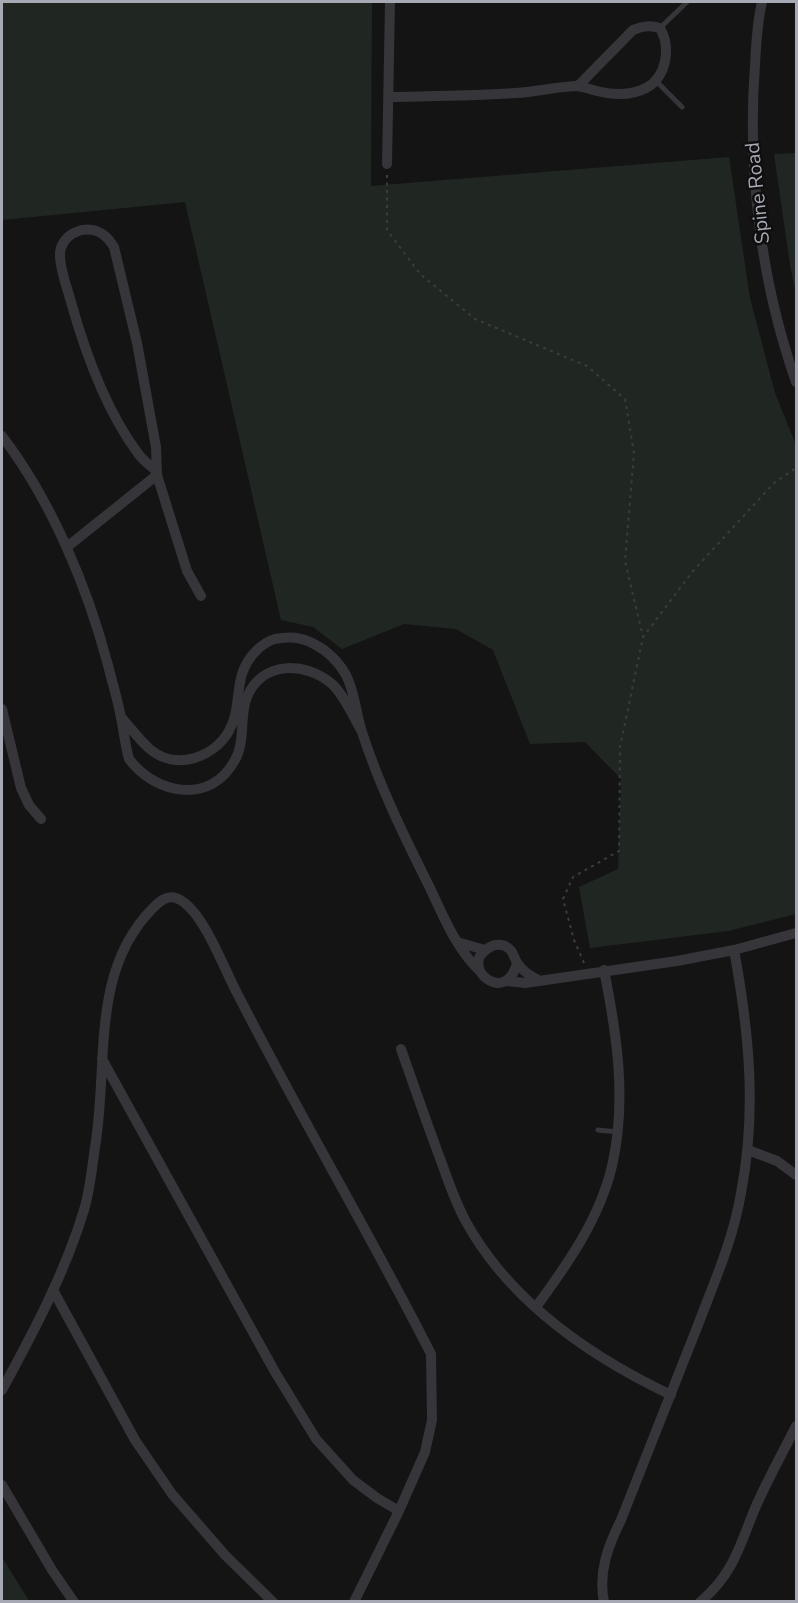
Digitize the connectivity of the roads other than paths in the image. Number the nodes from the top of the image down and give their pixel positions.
1 (390, 2) edge
2 (687, 2) edge
3 (762, 2) edge
4 (660, 28) junction
5 (656, 81) junction
6 (578, 86) junction
7 (388, 97) junction
8 (682, 107) dead end
9 (387, 164) road end
10 (796, 382) edge
11 (2, 436) edge
12 (156, 473) junction
13 (67, 548) junction
14 (201, 596) dead end
15 (2, 709) edge
16 (121, 716) junction
17 (361, 730) junction
18 (41, 819) dead end
19 (796, 933) edge
20 (457, 942) junction
21 (485, 950) junction
22 (734, 950) junction
23 (517, 963) junction
24 (604, 970) junction
25 (480, 971) junction
26 (507, 981) junction
27 (540, 981) junction
28 (401, 1049) dead end
29 (102, 1058) junction
30 (598, 1130) dead end
31 (618, 1132) junction
32 (748, 1150) junction
33 (796, 1175) edge
34 (53, 1290) junction
35 (536, 1306) junction
36 (2, 1390) edge
37 (671, 1395) junction
38 (796, 1426) edge
39 (2, 1485) edge
40 (399, 1511) junction
41 (74, 1602) edge
42 (273, 1602) edge
43 (354, 1602) edge
44 (604, 1602) edge
45 (700, 1602) edge

1 - 7 street
2 - 4 lane
3 - 10 street, Spine Road
4 - 5 street
4 - 6 street
5 - 6 street
5 - 8 lane
6 - 7 street
7 - 9 street
11 - 13 street
12 - 12 street
12 - 13 street
12 - 14 street
13 - 16 street
15 - 18 street
16 - 17 street
16 - 17 street
17 - 20 street
19 - 22 street
20 - 21 street
20 - 25 street
21 - 23 street
21 - 25 street
22 - 24 street
22 - 32 street
23 - 26 street
23 - 27 street
24 - 27 street
24 - 31 street
25 - 26 street
26 - 27 street
28 - 35 street
29 - 34 street
29 - 40 street
29 - 40 street
30 - 31 lane
31 - 35 street
32 - 33 street
32 - 37 street
34 - 36 street
34 - 42 street
35 - 37 street
37 - 44 street
38 - 45 street
39 - 41 street
40 - 43 street

